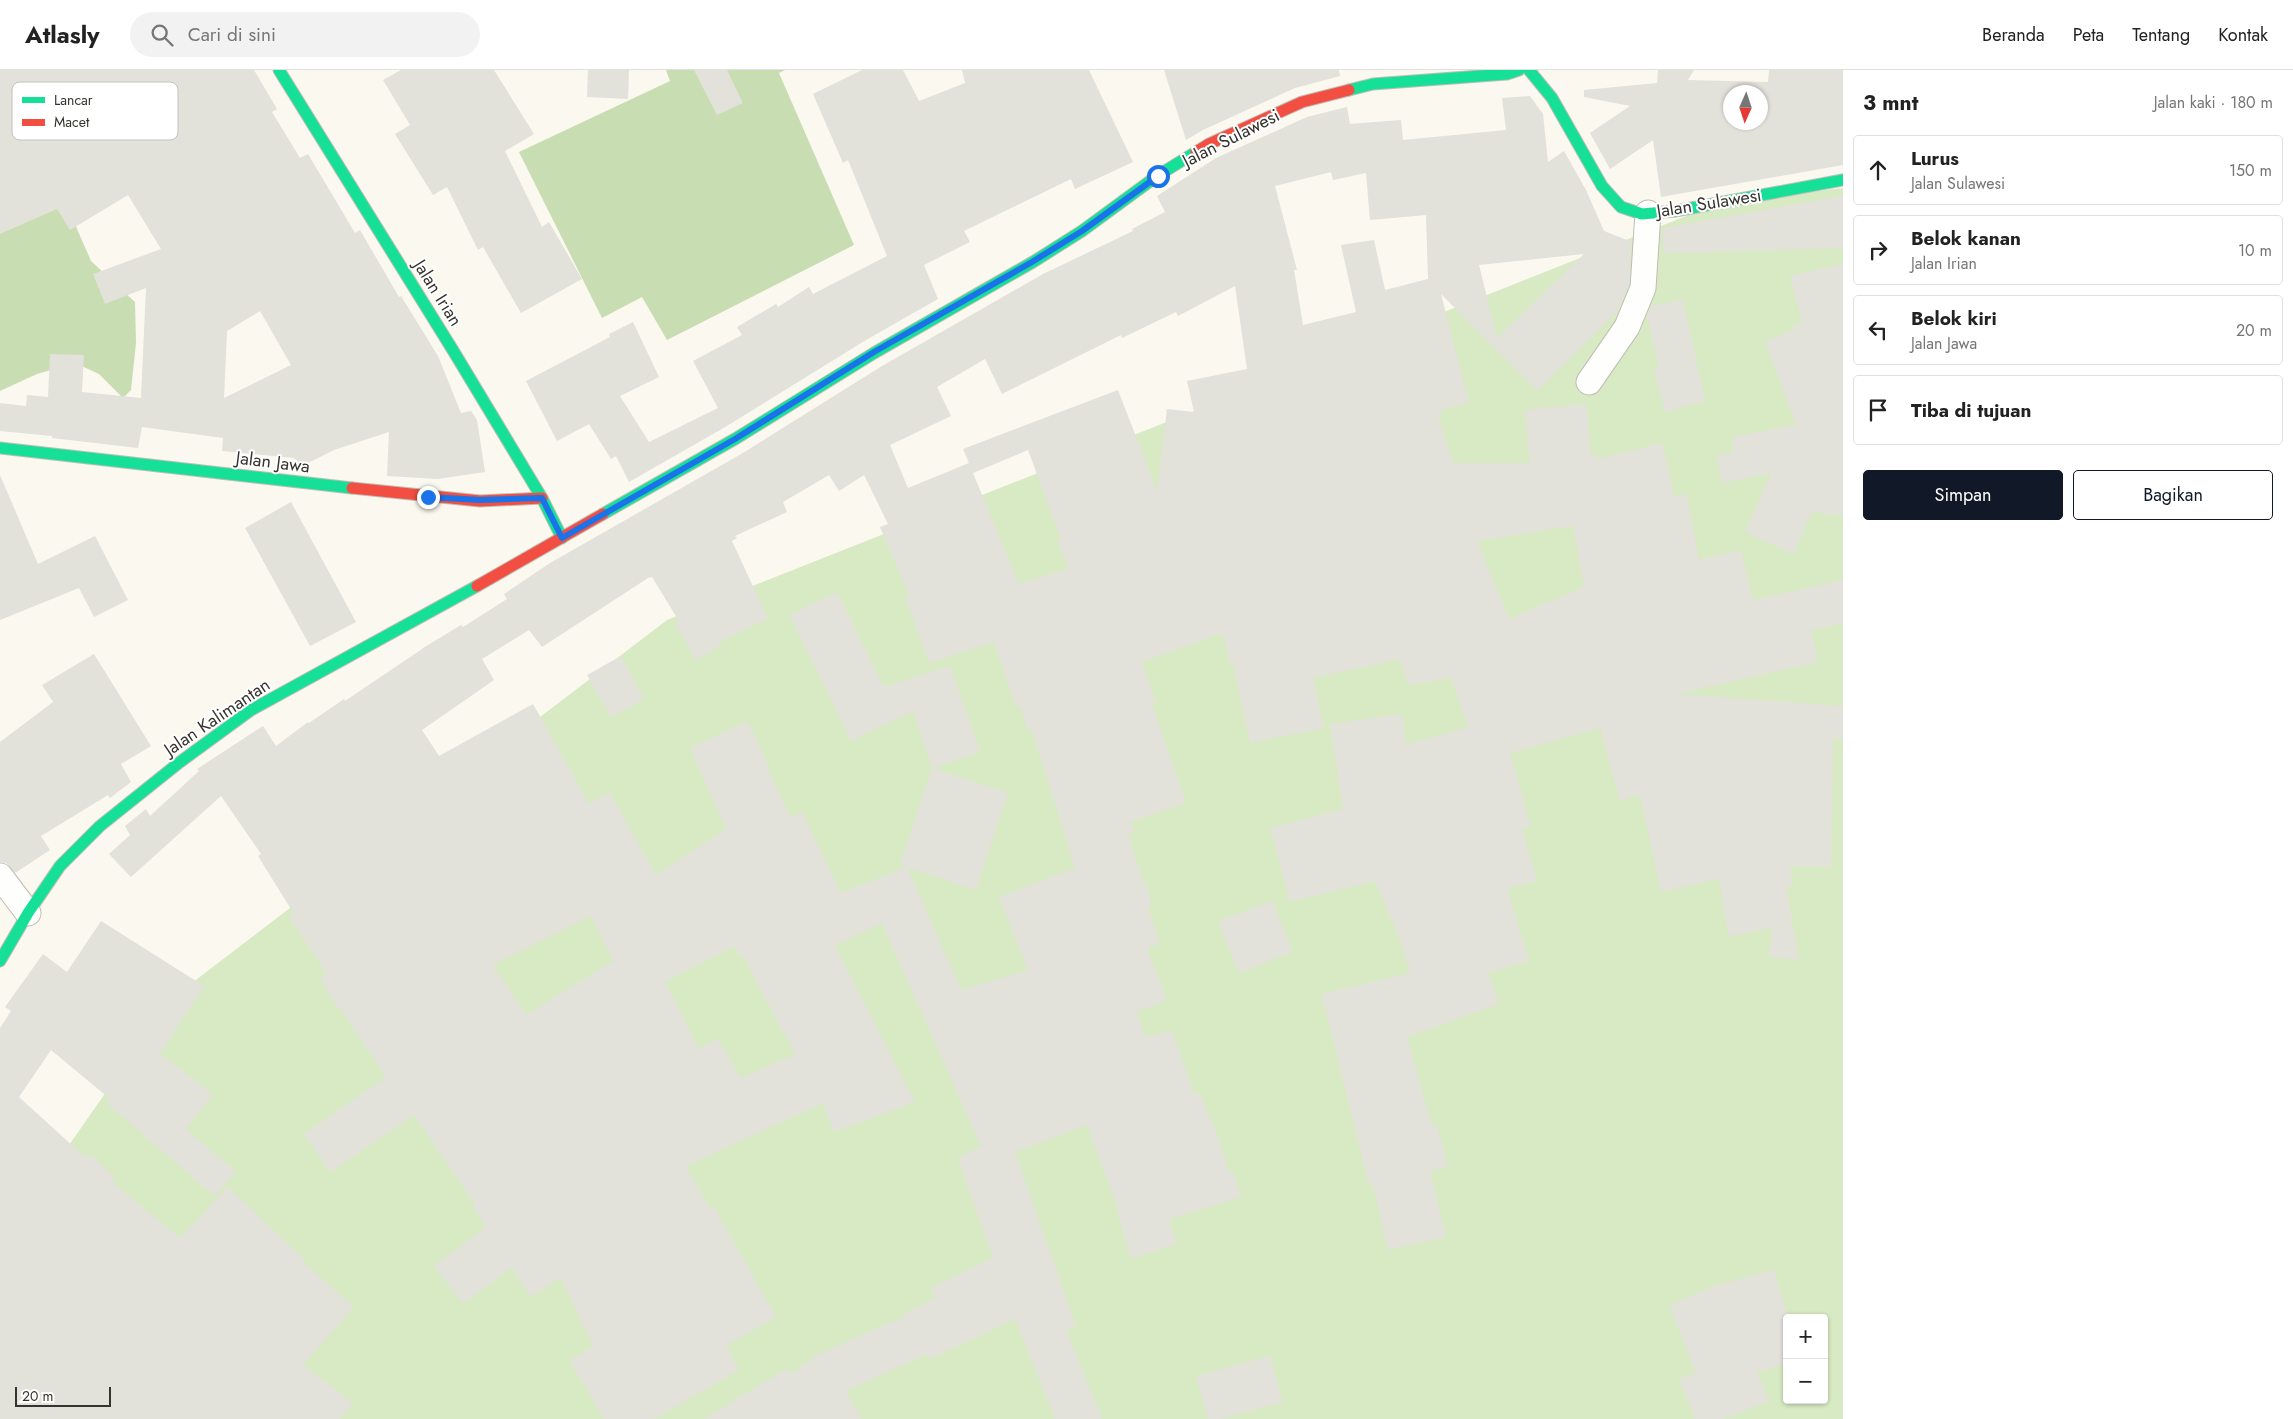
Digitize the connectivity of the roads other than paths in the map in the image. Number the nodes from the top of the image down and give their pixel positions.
1 (279, 70) edge
2 (1519, 70) edge
3 (1529, 70) edge
4 (1843, 180) edge
5 (1648, 213) junction
6 (1589, 382) dead end
7 (0, 448) edge
8 (542, 498) junction
9 (562, 538) junction
10 (0, 876) edge
11 (28, 913) junction
12 (0, 961) edge

1 - 8 street, Jalan Irian
2 - 9 street, Jalan Sulawesi
3 - 5 street, Jalan Sulawesi
4 - 5 street, Jalan Sulawesi
5 - 6 street
7 - 8 street, Jalan Jawa
8 - 9 street, Jalan Irian
9 - 11 street, Jalan Kalimantan
10 - 11 street
11 - 12 street, Jalan Kalimantan

